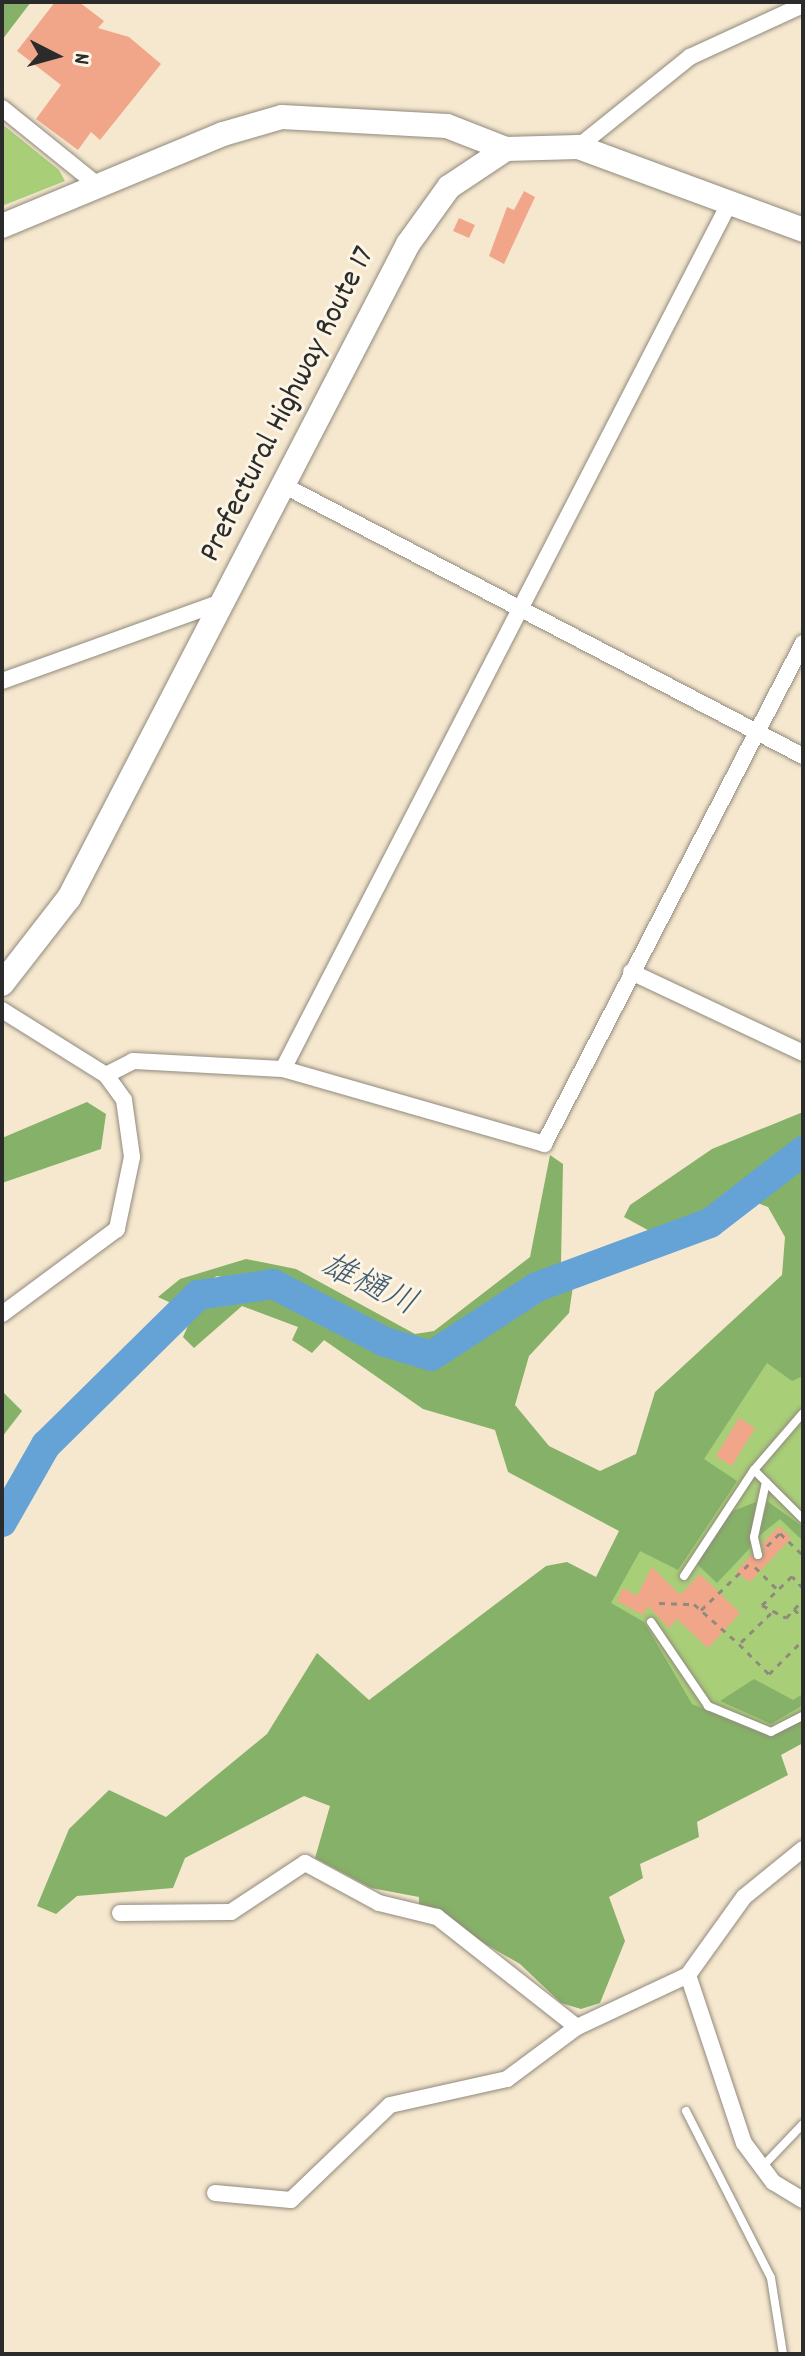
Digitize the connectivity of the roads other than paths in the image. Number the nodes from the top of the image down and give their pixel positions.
1 (803, 5) edge
2 (2, 108) edge
3 (578, 147) junction
4 (506, 149) junction
5 (101, 188) junction
6 (730, 202) junction
7 (2, 226) edge
8 (803, 230) edge
9 (283, 485) junction
10 (224, 601) junction
11 (520, 609) junction
12 (803, 643) edge
13 (2, 681) edge
14 (757, 732) junction
15 (803, 756) edge
16 (631, 972) junction
17 (2, 984) edge
18 (2, 1010) edge
19 (803, 1053) edge
20 (283, 1069) junction
21 (106, 1075) junction
22 (2, 1314) edge
23 (803, 1413) edge
24 (754, 1470) junction
25 (766, 1482) junction
26 (803, 1519) edge
27 (758, 1555) dead end
28 (684, 1576) dead end
29 (651, 1622) dead end
30 (803, 1716) edge
31 (803, 1849) edge
32 (120, 1913) dead end
33 (688, 1975) junction
34 (577, 2027) junction
35 (686, 2111) dead end
36 (803, 2124) edge
37 (762, 2167) junction
38 (215, 2193) dead end
39 (803, 2200) edge
40 (783, 2354) edge

1 - 3 street
2 - 5 street
3 - 4 main road
3 - 6 main road
4 - 5 main road
4 - 9 main road, Prefectural Highway Route 17
5 - 7 main road
6 - 8 main road
6 - 11 street
9 - 10 main road, Prefectural Highway Route 17
9 - 11 street
10 - 13 street
10 - 17 main road, Prefectural Highway Route 17
11 - 14 street
11 - 20 street
12 - 14 street
14 - 15 street
14 - 16 street
16 - 19 street
16 - 20 street
18 - 21 street
20 - 21 street
21 - 22 street
23 - 24 lane
24 - 25 lane
24 - 28 lane
25 - 26 lane
25 - 27 lane
29 - 30 lane
31 - 33 street
32 - 34 street
33 - 34 street
33 - 37 street
34 - 38 street
35 - 40 lane
36 - 37 lane
37 - 39 street

